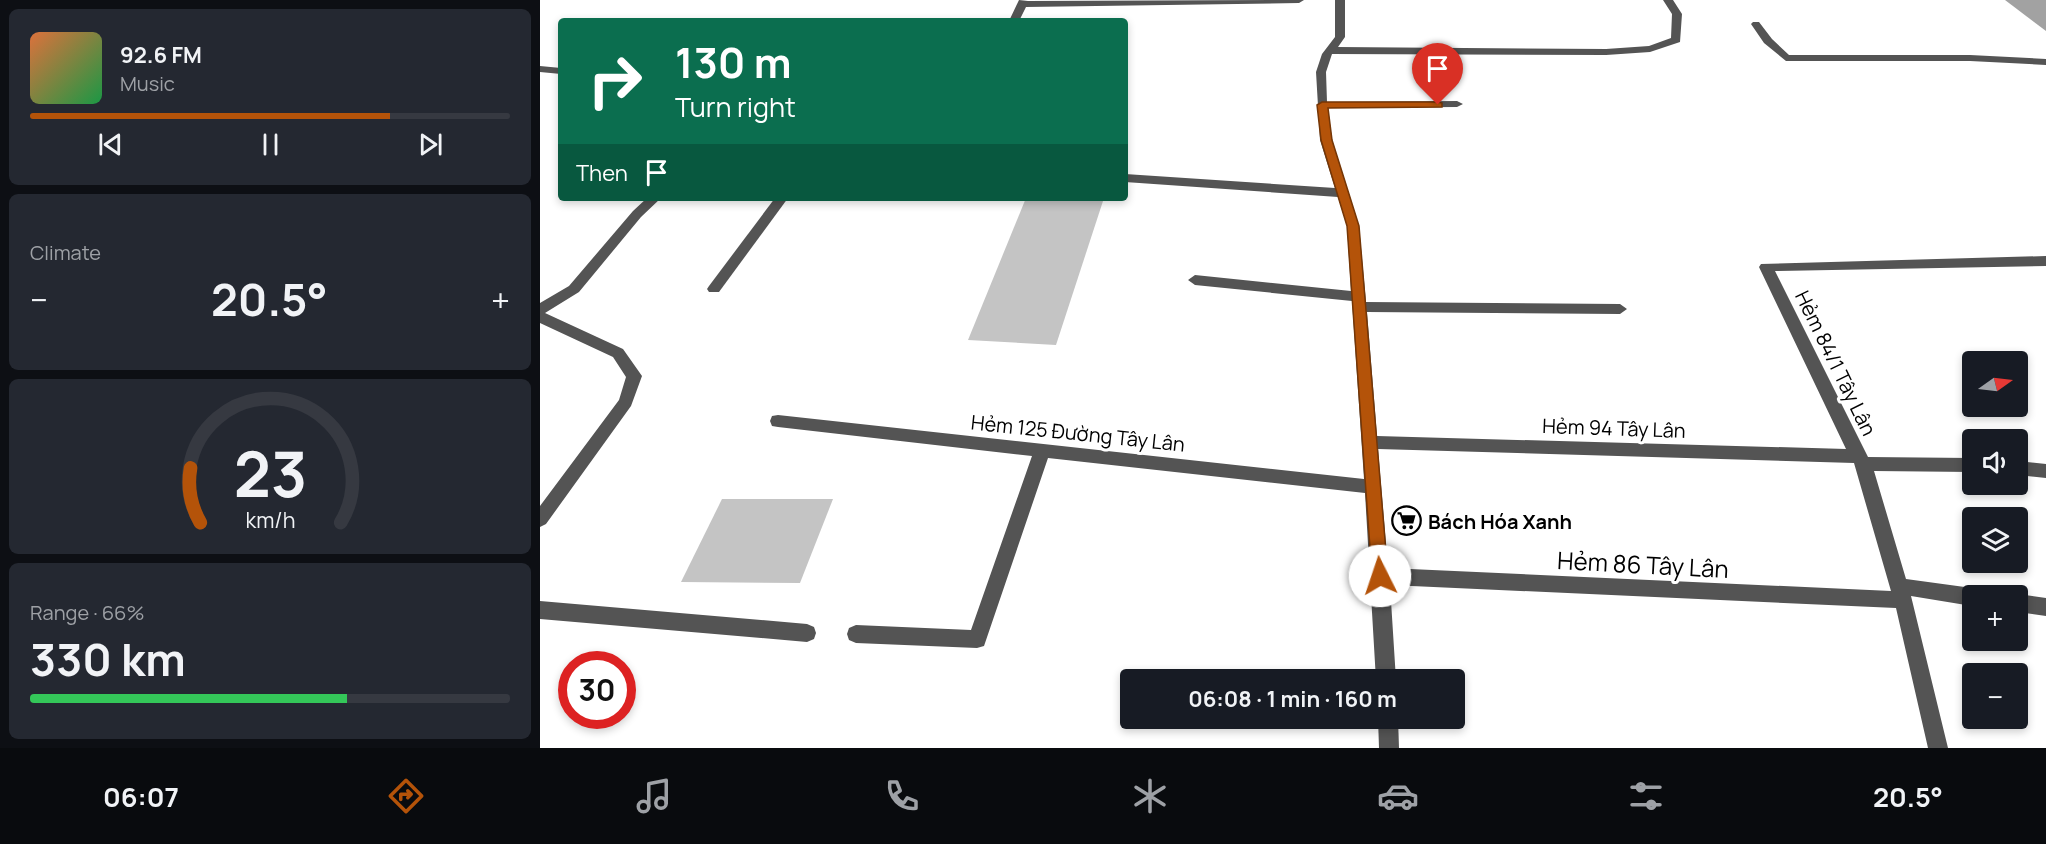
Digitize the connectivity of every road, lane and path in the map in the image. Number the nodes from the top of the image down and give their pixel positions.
1 (1299, 0) edge
2 (1340, 0) edge
3 (1668, 0) edge
4 (1214, 1) edge
5 (1023, 2) edge
6 (1015, 18) edge
7 (1756, 24) dead end
8 (1330, 50) junction
9 (2046, 62) edge
10 (540, 69) edge
11 (558, 71) edge
12 (1457, 104) dead end
13 (1322, 105) junction
14 (1128, 178) edge
15 (1344, 193) junction
16 (652, 201) edge
17 (780, 201) edge
18 (2046, 261) edge
19 (1195, 280) dead end
20 (714, 289) dead end
21 (1358, 302) junction
22 (1620, 309) dead end
23 (540, 310) edge
24 (540, 317) edge
25 (778, 421) dead end
26 (1370, 442) junction
27 (1042, 450) junction
28 (1861, 460) junction
29 (1962, 465) edge
30 (2028, 469) edge
31 (2046, 471) edge
32 (1374, 487) junction
33 (540, 519) edge
34 (1380, 576) junction
35 (1901, 593) junction
36 (1962, 596) edge
37 (2028, 605) edge
38 (2046, 608) edge
39 (540, 610) edge
40 (807, 633) dead end
41 (856, 634) dead end
42 (1385, 669) edge
43 (1388, 729) edge
44 (1389, 748) edge
45 (1938, 748) edge

1 - 4 street
2 - 8 street
3 - 8 street
4 - 5 street
5 - 6 street
7 - 9 street
8 - 13 street
10 - 11 street
12 - 13 street
13 - 15 street
14 - 15 street
15 - 21 street
16 - 23 street
17 - 20 street
18 - 28 street, Hẻm 84/1 Tây Lân
19 - 21 street
21 - 22 street
21 - 26 street
24 - 33 street
25 - 27 street, Hẻm 125 Đường Tây Lân
26 - 28 street, Hẻm 94 Tây Lân
26 - 32 street
27 - 32 street, Hẻm 125 Đường Tây Lân
27 - 41 street
28 - 29 street, Hẻm 94 Tây Lân
28 - 35 street, Hẻm 84/1 Tây Lân
30 - 31 street
32 - 34 street
34 - 35 street, Hẻm 86 Tây Lân
34 - 42 street
35 - 36 street, Hẻm 86 Tây Lân
35 - 45 street, Hẻm 84/1 Tây Lân
37 - 38 street
39 - 40 street
43 - 44 street

